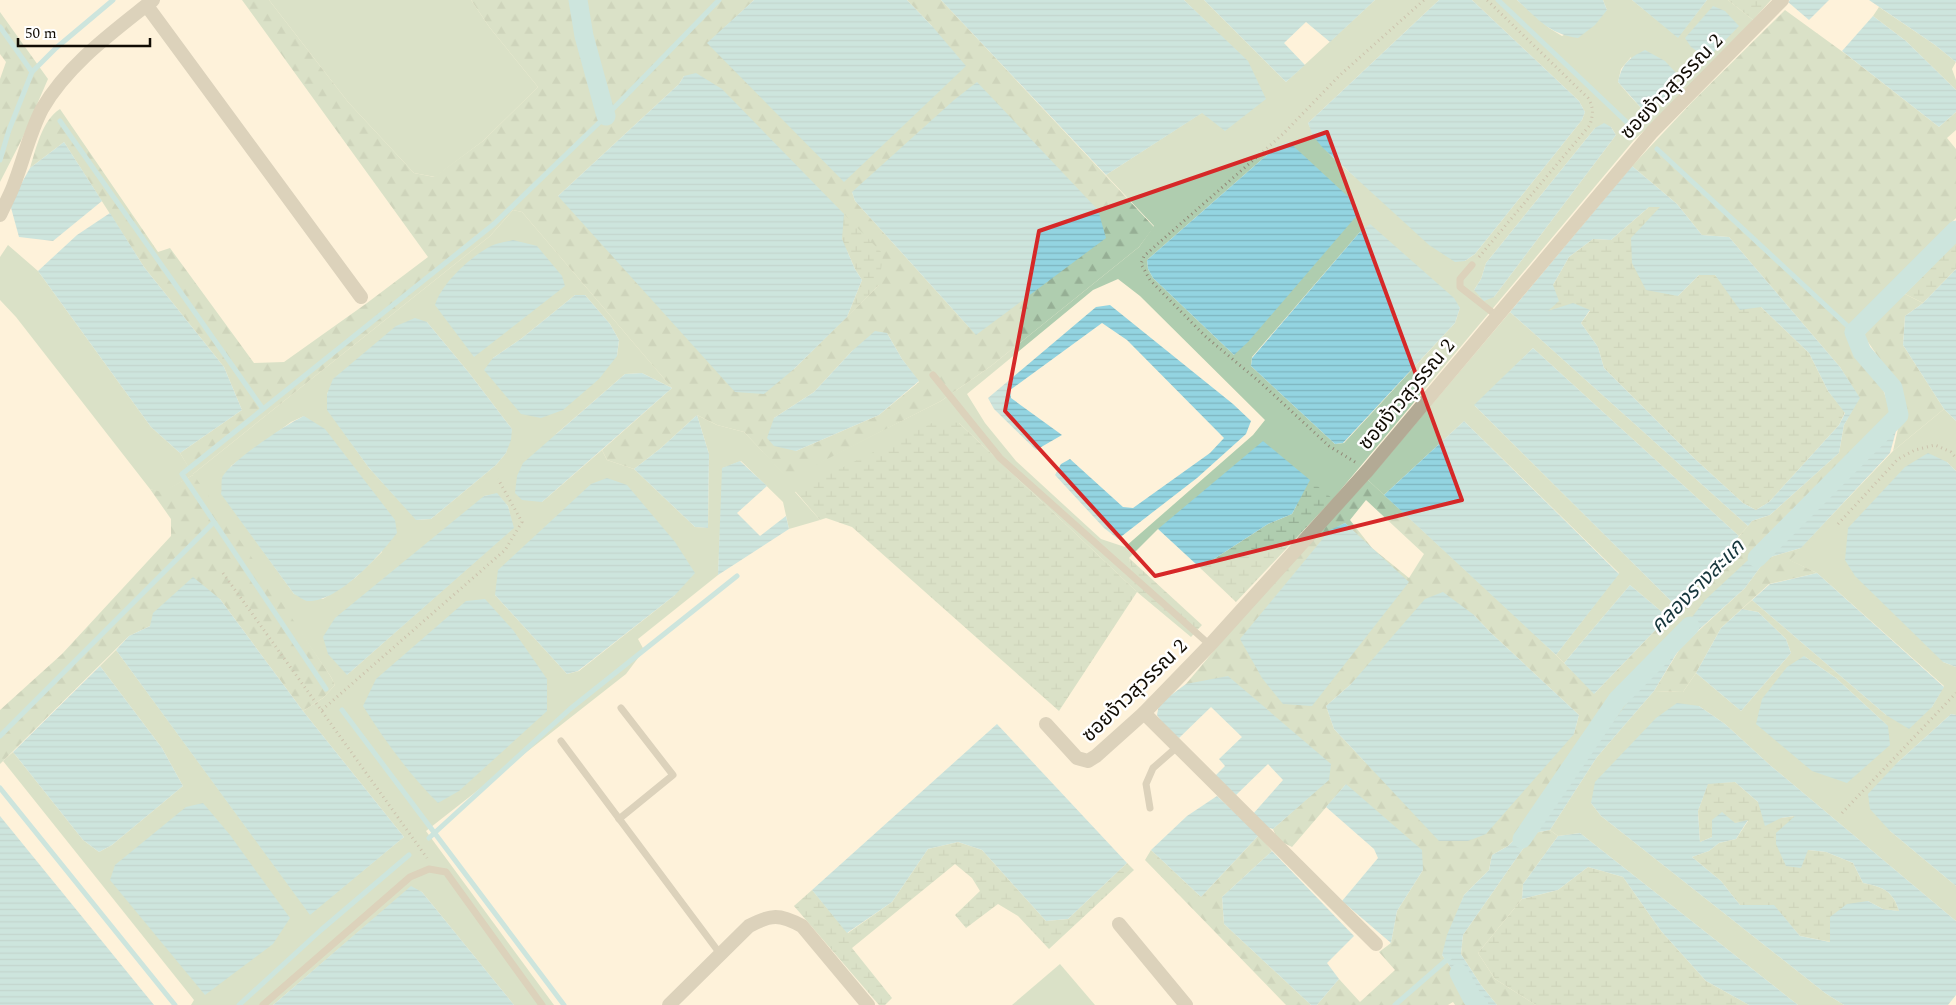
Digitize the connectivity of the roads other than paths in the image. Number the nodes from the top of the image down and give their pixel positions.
1 (1782, 0) edge
2 (150, 3) edge
3 (0, 215) edge
4 (1472, 265) road end
5 (361, 297) dead end
6 (1497, 316) junction
7 (933, 375) dead end
8 (1210, 644) junction
9 (621, 708) dead end
10 (1144, 712) junction
11 (1046, 724) dead end
12 (561, 741) dead end
13 (1177, 747) junction
14 (1150, 808) dead end
15 (619, 819) junction
16 (1119, 924) dead end
17 (1376, 944) dead end
18 (721, 955) junction
19 (263, 1005) edge
20 (542, 1005) edge
21 (669, 1005) edge
22 (868, 1005) edge
23 (1186, 1005) edge

1 - 6 street, ซอยง้าวสุวรรณ 2
2 - 3 street
2 - 5 street
4 - 6 lane
6 - 8 street, ซอยง้าวสุวรรณ 2
7 - 8 lane
8 - 10 street, ซอยง้าวสุวรรณ 2
9 - 15 lane
10 - 11 street, ซอยง้าวสุวรรณ 2
10 - 13 street
12 - 15 lane
13 - 14 lane
13 - 17 street
15 - 18 lane
16 - 23 street
18 - 21 street
18 - 22 street
19 - 20 lane

